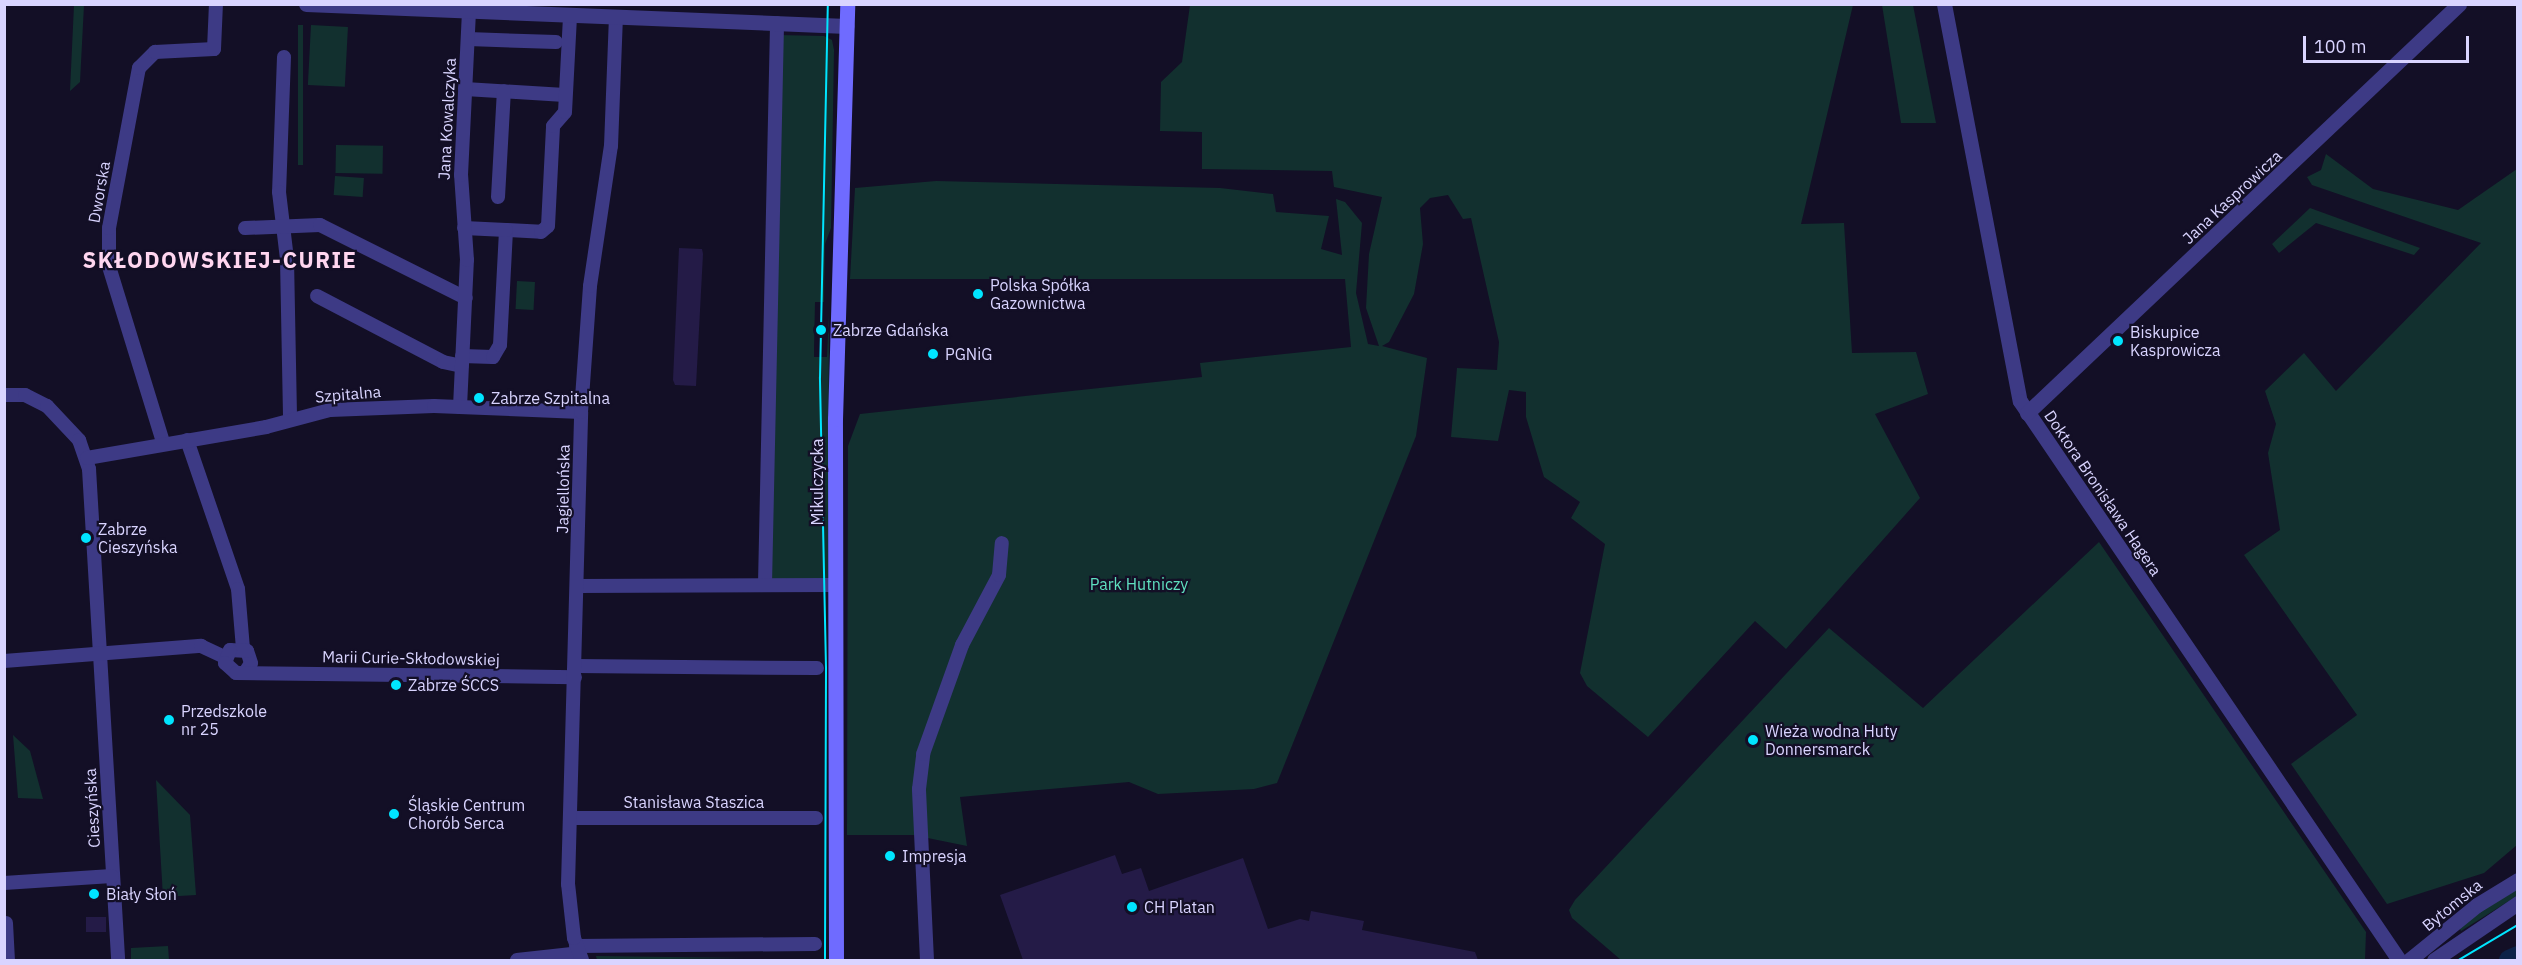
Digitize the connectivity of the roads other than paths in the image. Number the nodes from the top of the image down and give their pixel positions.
1 (216, 4) edge
2 (306, 4) edge
3 (847, 4) edge
4 (1944, 4) edge
5 (2459, 4) edge
6 (469, 12) junction
7 (565, 12) edge
8 (616, 17) junction
9 (777, 23) junction
10 (847, 26) junction
11 (468, 39) junction
12 (556, 42) dead end
13 (284, 57) dead end
14 (465, 89) junction
15 (504, 91) junction
16 (566, 95) junction
17 (498, 197) dead end
18 (284, 227) junction
19 (245, 228) dead end
20 (464, 228) junction
21 (506, 230) junction
22 (317, 296) dead end
23 (466, 298) junction
24 (462, 361) junction
25 (4, 395) edge
26 (460, 407) junction
27 (581, 412) junction
28 (2027, 413) junction
29 (290, 420) junction
30 (187, 440) junction
31 (163, 442) junction
32 (87, 458) junction
33 (1002, 543) dead end
34 (765, 584) junction
35 (835, 585) junction
36 (577, 586) junction
37 (243, 648) junction
38 (101, 654) junction
39 (225, 657) junction
40 (4, 661) edge
41 (816, 668) dead end
42 (246, 671) junction
43 (575, 671) junction
44 (571, 818) junction
45 (816, 818) dead end
46 (112, 876) junction
47 (2517, 880) edge
48 (4, 883) edge
49 (2517, 903) edge
50 (6, 923) dead end
51 (2385, 938) junction
52 (815, 944) dead end
53 (579, 953) edge
54 (8, 960) edge
55 (118, 960) edge
56 (517, 960) edge
57 (836, 960) edge
58 (927, 960) edge
59 (2385, 960) edge
60 (2399, 960) edge
61 (2409, 960) edge
62 (2434, 960) edge

1 - 31 street, Dworska
2 - 6 street
3 - 10 main road, Mikulczycka
4 - 28 street, Doktora Bronisława Hagera
5 - 28 street, Jana Kasprowicza
6 - 7 street
6 - 11 street, Jana Kowalczyka
7 - 8 street
7 - 16 street
8 - 9 street
8 - 27 street, Jagiellońska
9 - 10 street
9 - 34 street
10 - 35 main road, Mikulczycka
11 - 12 street
11 - 14 street, Jana Kowalczyka
13 - 18 street
14 - 15 street
14 - 20 street, Jana Kowalczyka
15 - 16 street
15 - 17 street
16 - 21 street
18 - 19 street
18 - 23 street
18 - 29 street
20 - 21 street
20 - 23 street, Jana Kowalczyka
21 - 24 street
22 - 24 street
23 - 24 street, Jana Kowalczyka
24 - 26 street, Jana Kowalczyka
25 - 32 street
26 - 27 street, Szpitalna
26 - 29 street, Szpitalna
27 - 36 street, Jagiellońska
28 - 51 street, Doktora Bronisława Hagera
29 - 30 street, Szpitalna
30 - 31 street, Szpitalna
30 - 37 street
31 - 32 street, Szpitalna
32 - 38 street
33 - 58 street
34 - 35 street
34 - 36 street
35 - 57 main road, Mikulczycka
36 - 43 street, Jagiellońska
37 - 39 street
37 - 42 street
38 - 39 street
38 - 40 street
38 - 46 street, Cieszyńska
39 - 42 street
41 - 43 street, Marii Curie-Skłodowskiej
42 - 43 street, Marii Curie-Skłodowskiej
43 - 44 street, Jagiellońska
44 - 45 street, Stanisława Staszica
44 - 53 street, Jagiellońska
46 - 48 street
46 - 55 street, Cieszyńska
47 - 61 street, Bytomska
49 - 62 street, Bytomska
50 - 54 street
51 - 59 street
51 - 60 street, Doktora Bronisława Hagera
52 - 53 street
53 - 56 street

